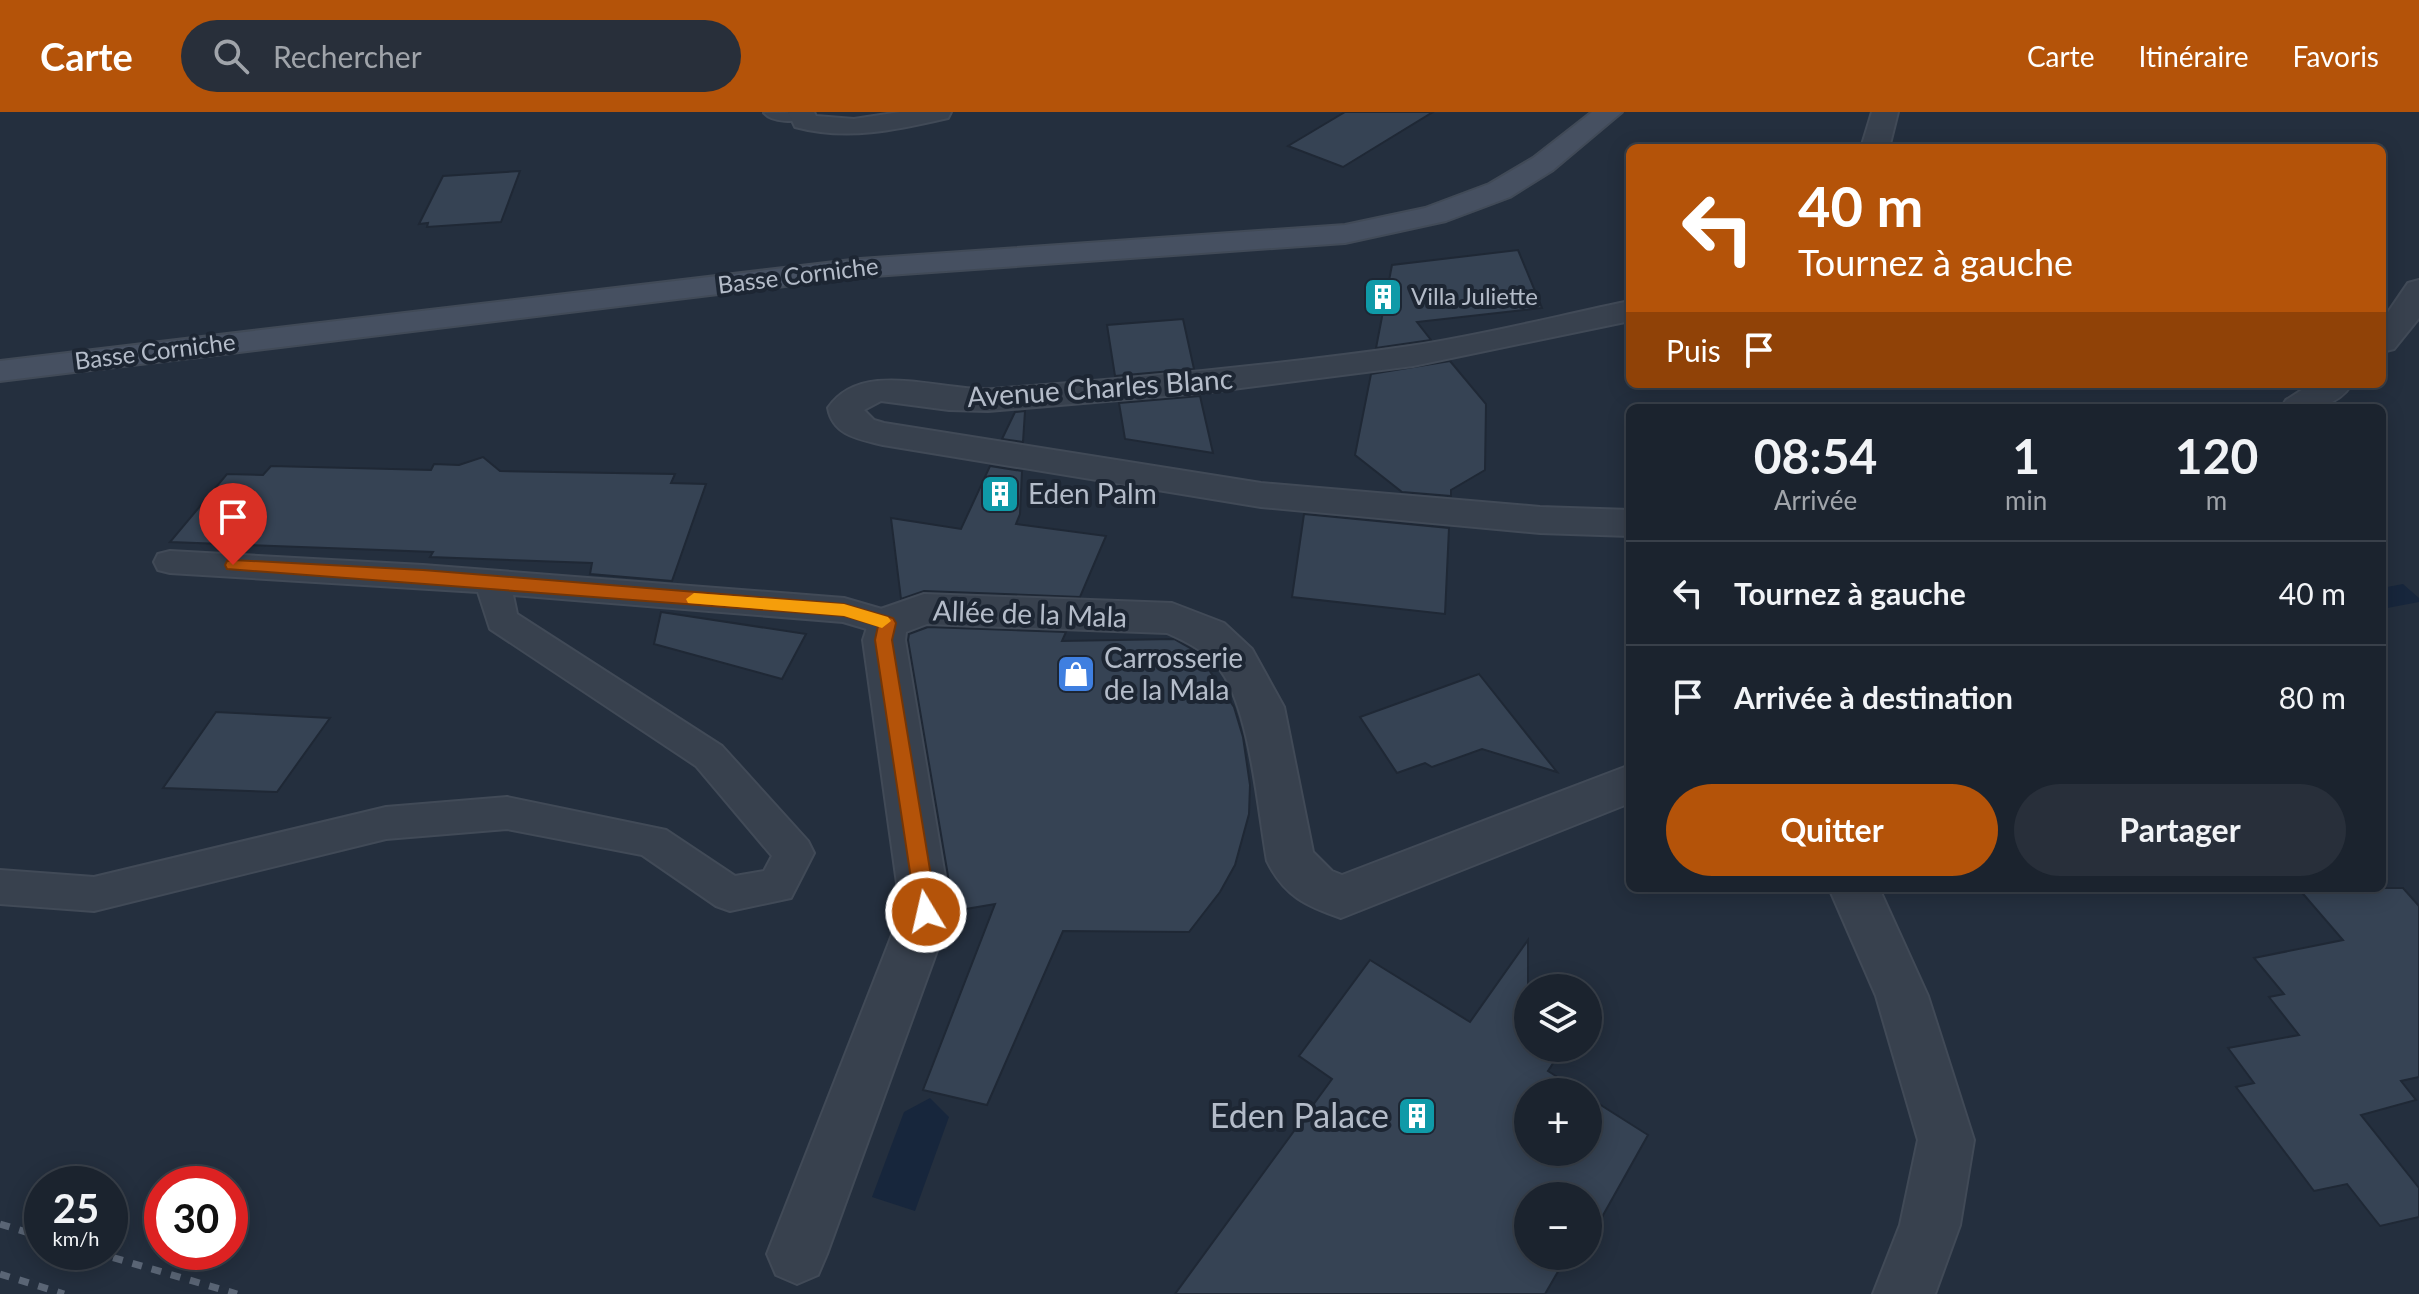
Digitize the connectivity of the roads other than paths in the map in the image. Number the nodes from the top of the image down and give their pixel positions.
1 (938, 112) edge
2 (1609, 112) edge
3 (1885, 112) edge
4 (792, 113) edge
5 (1876, 144) edge
6 (2419, 290) edge
7 (1626, 312) edge
8 (2386, 337) edge
9 (0, 371) edge
10 (2329, 388) edge
11 (2305, 404) edge
12 (1626, 523) edge
13 (170, 562) dead end
14 (493, 583) junction
15 (887, 623) junction
16 (1626, 785) edge
17 (0, 887) edge
18 (1856, 892) edge
19 (797, 1254) dead end
20 (1904, 1294) edge

1 - 4 street
2 - 9 main road, Basse Corniche
3 - 5 street
6 - 8 street
7 - 12 street, Avenue Charles Blanc
10 - 11 street
13 - 14 lane
14 - 15 lane
14 - 17 lane
15 - 16 street, Allée de la Mala
15 - 19 street
18 - 20 street

